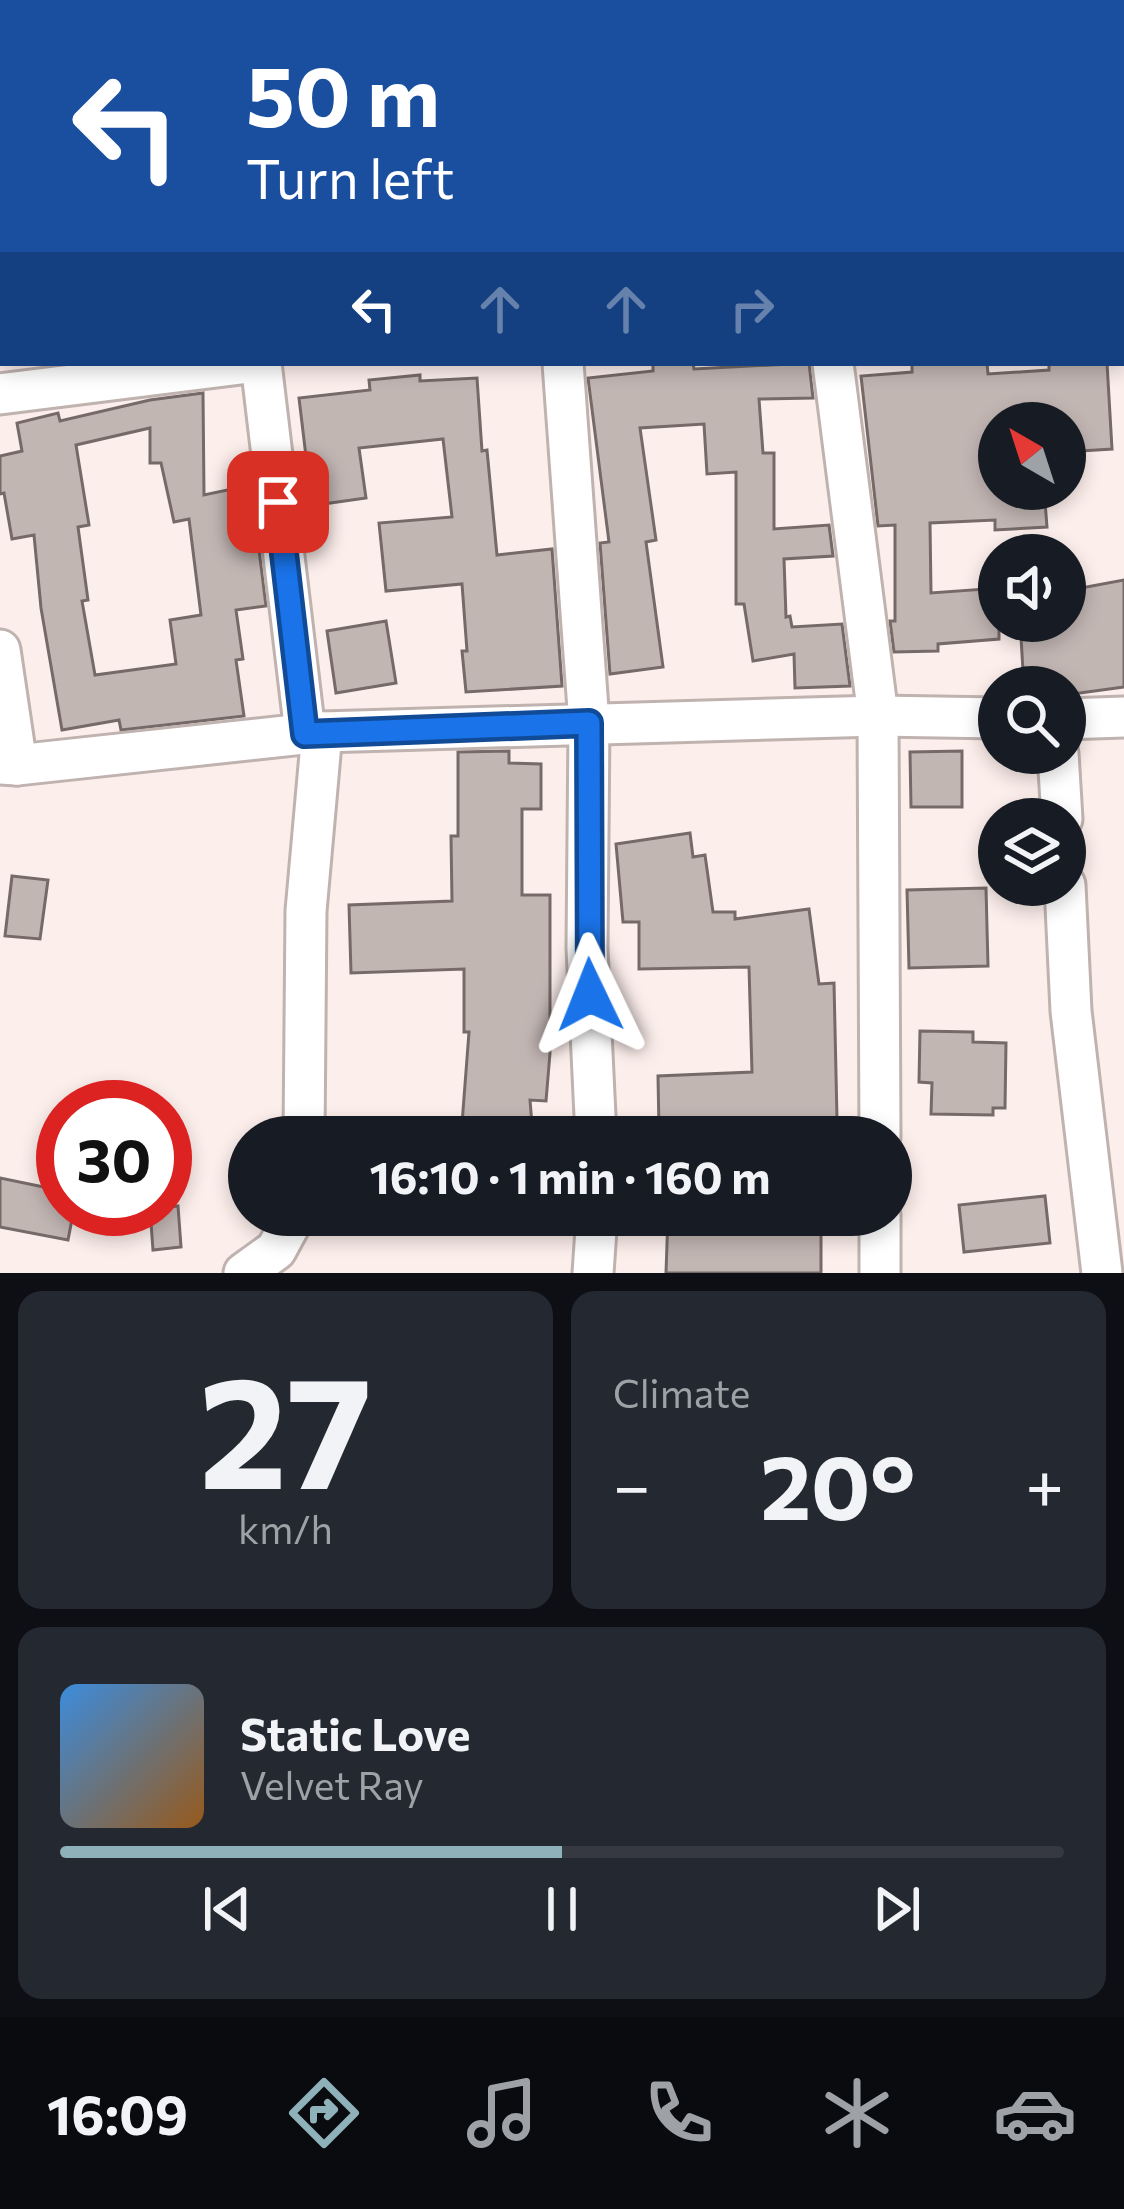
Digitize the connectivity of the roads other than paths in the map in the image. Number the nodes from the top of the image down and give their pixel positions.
1 (225, 366) edge
2 (261, 366) edge
3 (562, 366) edge
4 (833, 366) edge
5 (0, 394) edge
6 (0, 650) edge
7 (878, 716) junction
8 (978, 718) edge
9 (1124, 718) edge
10 (1086, 719) edge
11 (589, 723) junction
12 (313, 733) junction
13 (8, 764) edge
14 (1066, 906) edge
15 (304, 1116) edge
16 (595, 1116) edge
17 (880, 1116) edge
18 (284, 1236) edge
19 (596, 1236) edge
20 (880, 1236) edge
21 (244, 1273) edge
22 (593, 1273) edge
23 (880, 1273) edge
24 (1102, 1273) edge

1 - 5 street
2 - 12 street
3 - 11 street
4 - 7 street
6 - 13 street
7 - 8 street
7 - 11 street
7 - 17 street
9 - 10 street
11 - 12 street
11 - 16 street
12 - 13 street
12 - 15 street
14 - 24 street
18 - 21 street
19 - 22 street
20 - 23 street

